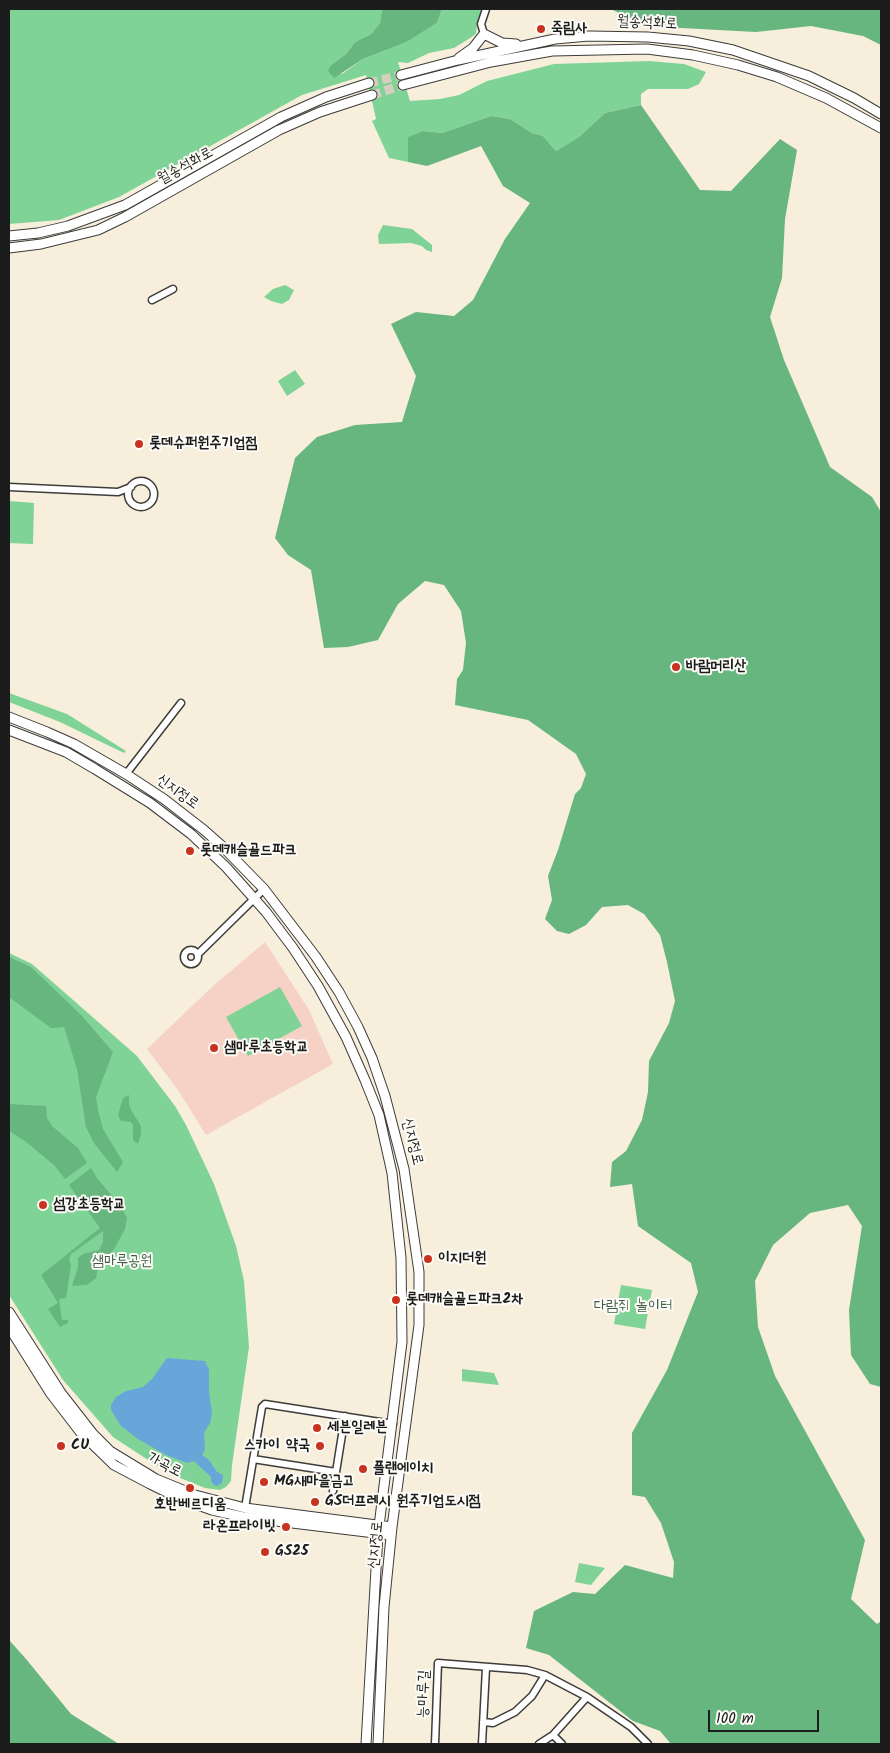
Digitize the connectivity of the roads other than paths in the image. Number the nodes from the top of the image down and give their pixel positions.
1 (486, 9) edge
2 (484, 34) junction
3 (530, 44) junction
4 (490, 58) junction
5 (458, 60) junction
6 (401, 74) tunnel mouth
7 (369, 83) tunnel mouth
8 (403, 85) tunnel mouth
9 (372, 95) tunnel mouth
10 (881, 114) edge
11 (881, 128) edge
12 (125, 205) junction
13 (130, 214) junction
14 (9, 236) edge
15 (9, 248) edge
16 (173, 289) dead end
17 (152, 300) dead end
18 (131, 487) junction
19 (9, 488) edge
20 (118, 492) junction
21 (130, 499) junction
22 (181, 704) dead end
23 (9, 718) edge
24 (9, 730) edge
25 (126, 774) junction
26 (118, 784) junction
27 (264, 889) junction
28 (254, 898) junction
29 (198, 954) dead end
30 (9, 1312) edge
31 (9, 1327) edge
32 (345, 1416) junction
33 (393, 1424) junction
34 (253, 1459) junction
35 (336, 1472) junction
36 (333, 1491) dead end
37 (244, 1513) junction
38 (378, 1529) junction
39 (392, 1531) junction
40 (486, 1668) junction
41 (545, 1675) junction
42 (586, 1697) junction
43 (483, 1722) junction
44 (553, 1735) junction
45 (366, 1744) edge
46 (378, 1744) edge
47 (435, 1744) edge
48 (482, 1744) edge
49 (539, 1744) edge
50 (562, 1744) edge
51 (648, 1744) edge

1 - 2 street
2 - 3 street
2 - 4 street
2 - 5 street
3 - 4 street, 월송석화로
3 - 10 street, 월송석화로
4 - 5 street, 월송석화로
4 - 8 street, 월송석화로
4 - 11 street, 월송석화로
5 - 6 street, 월송석화로
7 - 12 street, 월송석화로
9 - 13 street, 월송석화로
12 - 13 street
12 - 14 street, 월송석화로
13 - 15 street, 월송석화로
16 - 17 street
18 - 20 street
18 - 21 street
18 - 21 street
19 - 20 street
20 - 21 street
22 - 25 street
23 - 25 street, 신지정로
24 - 26 street, 신지정로
25 - 26 street
25 - 27 street, 신지정로
26 - 28 street, 신지정로
27 - 28 street
27 - 39 street, 신지정로
28 - 29 street
28 - 33 street, 신지정로
30 - 37 street, 가곡로
31 - 37 street, 가곡로
32 - 33 street
32 - 34 street
32 - 35 street
33 - 38 street, 신지정로
34 - 35 street
34 - 37 street
35 - 36 street
37 - 38 street, 가곡로
38 - 39 street, 가곡로
38 - 45 street, 신지정로
39 - 46 street, 신지정로
40 - 41 street, 능마루길
40 - 43 street
40 - 47 street, 능마루길
41 - 42 street, 능마루길
41 - 43 street
42 - 44 street
42 - 51 street, 능마루길
43 - 48 street
44 - 49 street
44 - 50 street

